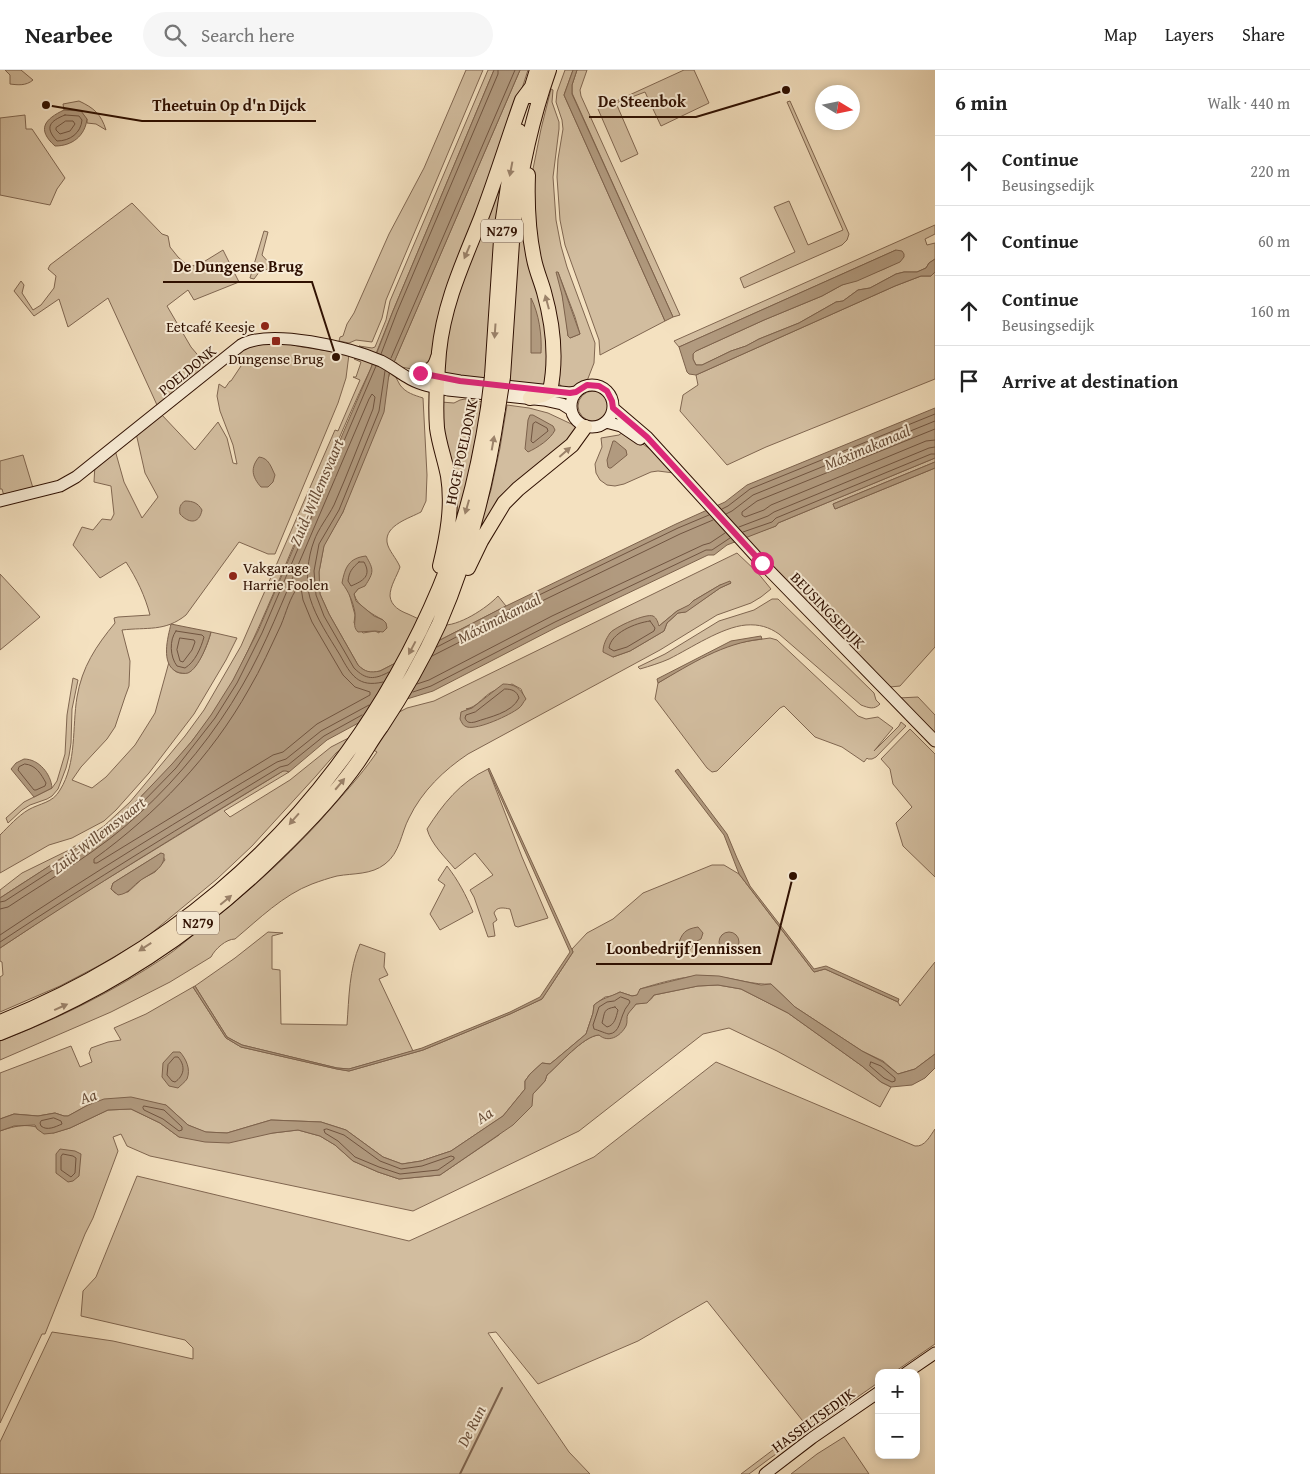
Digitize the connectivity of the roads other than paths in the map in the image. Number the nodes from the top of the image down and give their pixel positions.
1 (537, 70) edge
2 (549, 70) edge
3 (531, 88) junction
4 (536, 110) junction
5 (439, 354) junction
6 (395, 368) junction
7 (420, 373) junction
8 (497, 376) junction
9 (437, 382) junction
10 (550, 390) junction
11 (576, 392) junction
12 (530, 398) junction
13 (493, 408) junction
14 (613, 408) junction
15 (570, 409) junction
16 (606, 422) junction
17 (585, 427) junction
18 (660, 453) junction
19 (0, 502) edge
20 (452, 591) junction
21 (433, 604) junction
22 (935, 741) edge
23 (0, 1022) edge
24 (0, 1033) edge
25 (935, 1353) edge
26 (935, 1360) edge
27 (912, 1369) edge
28 (920, 1370) edge
29 (875, 1395) edge
30 (875, 1401) edge
31 (765, 1474) edge
32 (774, 1474) edge

1 - 3 highway, HOGE POELDONK / N279
2 - 4 highway, HOGE POELDONK / N279
3 -> 5 highway, N279
3 -> 8 highway, HOGE POELDONK / N279
4 - 8 highway, HOGE POELDONK / N279
10 -> 4 highway, N279
5 - 7 highway, N279
5 - 9 highway, N279
6 - 7 street
6 - 9 street
6 - 19 street, POELDONK
7 - 9 street
8 - 13 highway, HOGE POELDONK / N279, bridge
9 - 10 street
9 - 12 street
9 - 21 highway, N279
10 - 11 street
10 - 12 highway
11 - 14 street
11 - 15 street
12 - 15 street
20 -> 13 highway, HOGE POELDONK / N279
13 -> 21 highway, HOGE POELDONK / N279
14 - 16 street
14 - 18 street, BEUSINGSEDIJK
15 - 17 street
16 - 17 street
16 - 18 street, BEUSINGSEDIJK
20 -> 17 highway, N279
18 - 22 street, BEUSINGSEDIJK
24 -> 20 highway, HOGE POELDONK / N279
21 -> 23 highway, HOGE POELDONK / N279
25 - 27 street
26 - 28 street
29 - 31 street, HASSELTSEDIJK
30 - 32 street, HASSELTSEDIJK

